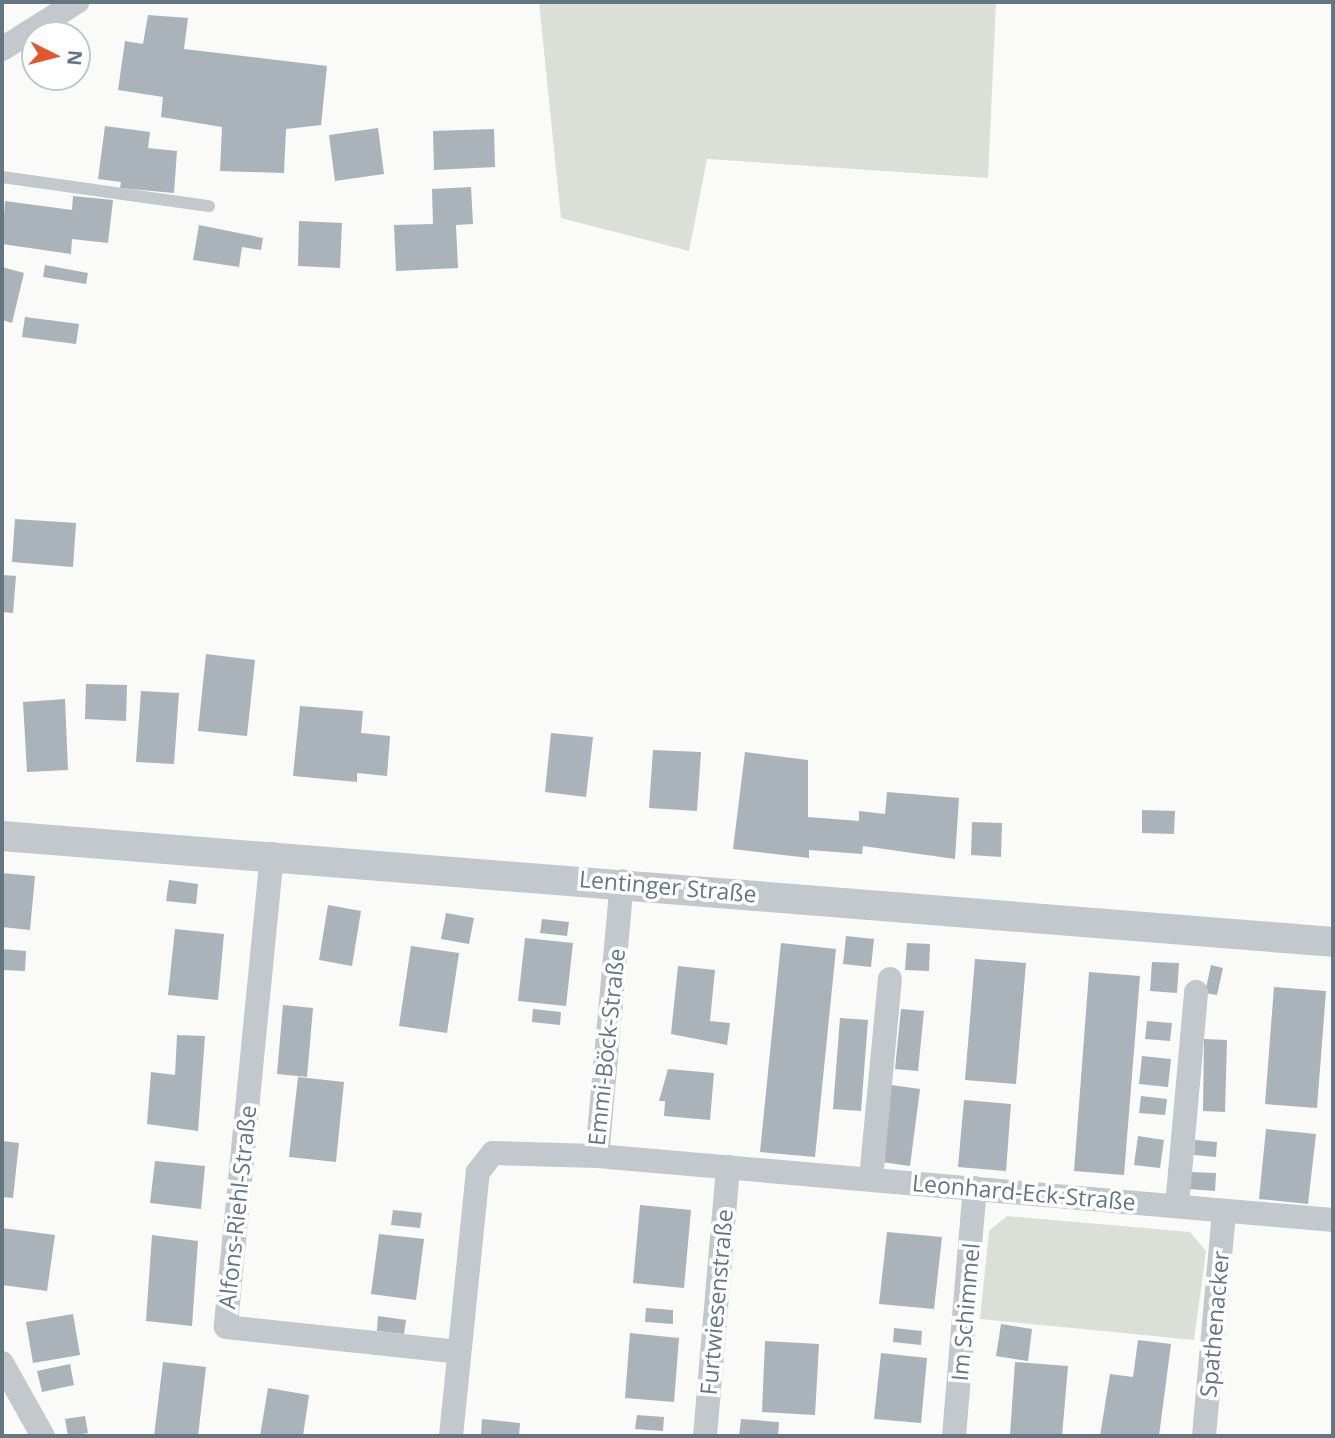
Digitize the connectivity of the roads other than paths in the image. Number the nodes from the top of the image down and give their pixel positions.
1 (77, 2) edge
2 (2, 49) edge
3 (2, 177) edge
4 (209, 206) dead end
5 (2, 836) edge
6 (272, 854) junction
7 (622, 881) junction
8 (1333, 942) edge
9 (890, 979) dead end
10 (1196, 992) dead end
11 (597, 1156) junction
12 (728, 1167) junction
13 (871, 1179) junction
14 (975, 1188) junction
15 (1177, 1206) junction
16 (1224, 1211) junction
17 (1333, 1220) edge
18 (459, 1352) junction
19 (2, 1363) edge
20 (43, 1436) edge
21 (451, 1436) edge
22 (705, 1436) edge
23 (954, 1436) edge
24 (1204, 1436) edge

1 - 2 street
3 - 4 lane
5 - 6 street, Lentinger Straße
6 - 7 street, Lentinger Straße
6 - 18 street, Alfons-Riehl-Straße
7 - 8 street, Lentinger Straße
7 - 11 street, Emmi-Böck-Straße
9 - 13 street
10 - 15 street
11 - 12 street, Leonhard-Eck-Straße
11 - 18 street, Emmi-Böck-Straße
12 - 13 street, Leonhard-Eck-Straße
12 - 22 street, Furtwiesenstraße
13 - 14 street, Leonhard-Eck-Straße
14 - 15 street, Leonhard-Eck-Straße
14 - 23 street, Im Schimmel
15 - 16 street, Leonhard-Eck-Straße
16 - 17 street, Leonhard-Eck-Straße
16 - 24 street, Spathenacker
18 - 21 street, Emmi-Böck-Straße
19 - 20 street

